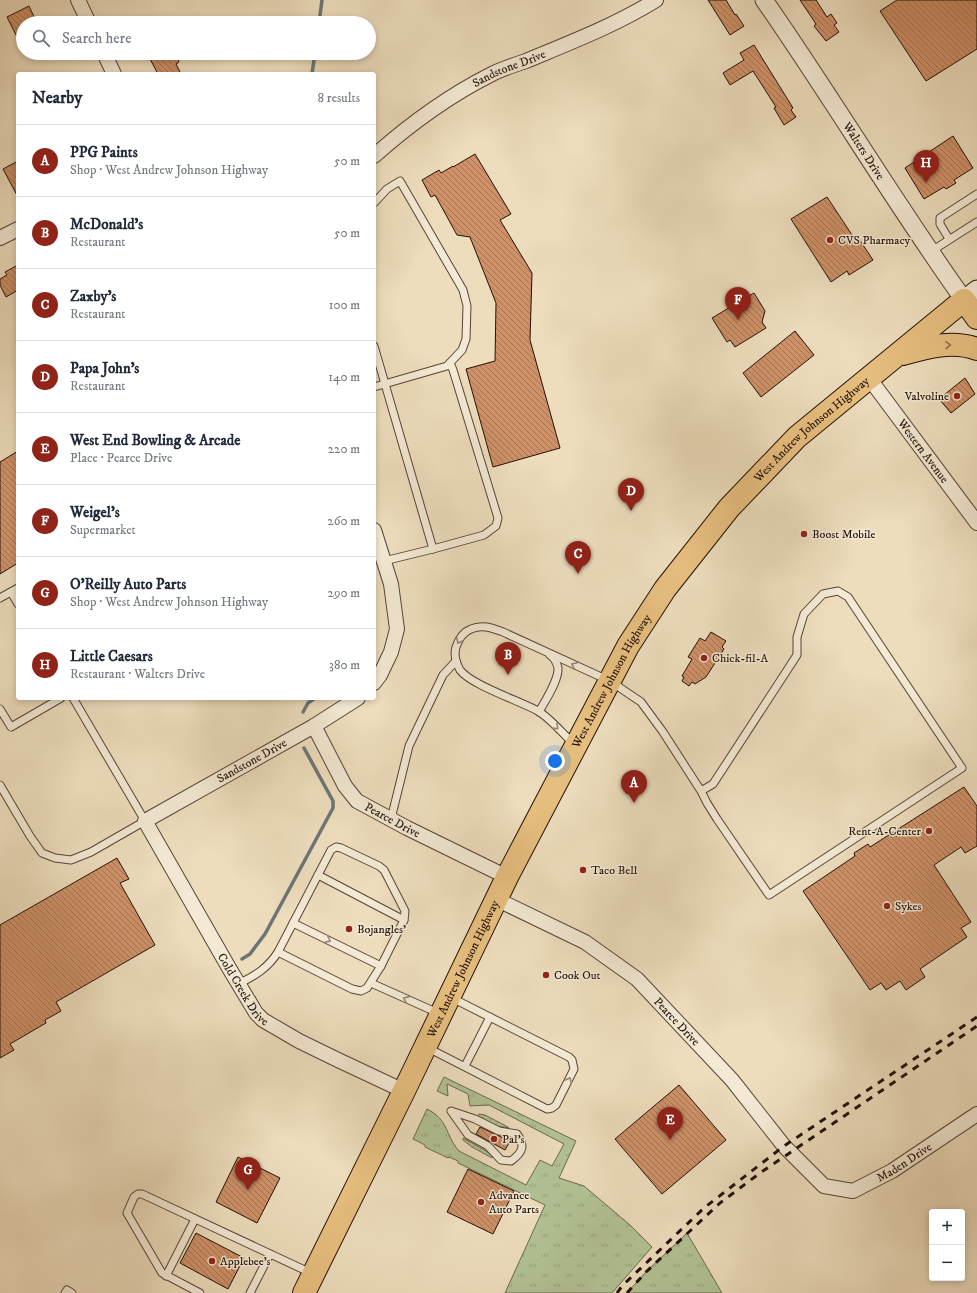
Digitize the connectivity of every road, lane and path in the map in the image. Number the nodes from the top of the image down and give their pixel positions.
1 (78, 0) edge
2 (656, 0) edge
3 (764, 0) edge
4 (86, 16) edge
5 (107, 60) edge
6 (113, 72) edge
7 (376, 154) edge
8 (977, 194) edge
9 (376, 201) edge
10 (977, 222) edge
11 (16, 230) edge
12 (0, 238) edge
13 (949, 240) junction
14 (930, 252) junction
15 (971, 295) edge
16 (977, 318) edge
17 (977, 349) edge
18 (376, 354) edge
19 (896, 356) junction
20 (450, 363) junction
21 (869, 378) junction
22 (384, 384) junction
23 (376, 386) edge
24 (977, 523) edge
25 (376, 536) edge
26 (433, 549) junction
27 (384, 561) junction
28 (16, 589) edge
29 (11, 592) junction
30 (0, 598) edge
31 (16, 601) edge
32 (548, 652) junction
33 (456, 662) junction
34 (376, 680) edge
35 (610, 681) junction
36 (59, 700) edge
37 (74, 700) edge
38 (355, 700) edge
39 (0, 709) edge
40 (539, 712) junction
41 (314, 726) junction
42 (576, 746) junction
43 (0, 785) edge
44 (701, 791) junction
45 (391, 819) junction
46 (145, 821) junction
47 (318, 875) junction
48 (507, 877) junction
49 (496, 899) junction
50 (404, 920) junction
51 (293, 923) junction
52 (278, 952) junction
53 (381, 966) junction
54 (371, 983) junction
55 (238, 984) junction
56 (445, 1006) junction
57 (490, 1017) junction
58 (426, 1046) junction
59 (465, 1066) junction
60 (404, 1091) junction
61 (451, 1111) joint
62 (977, 1114) edge
63 (824, 1186) joint
64 (195, 1219) junction
65 (270, 1254) junction
66 (314, 1274) junction
67 (166, 1276) junction
68 (65, 1293) edge
69 (72, 1293) edge
70 (200, 1293) edge
71 (250, 1293) edge
72 (304, 1293) edge

1 - 4 street
2 - 7 street, Sandstone Drive
3 - 14 street, Walters Drive
5 - 6 street
8 - 13 lane
9 - 20 lane
10 - 13 lane
11 - 12 street
13 - 14 lane
14 - 15 street, Walters Drive
15 - 16 main road
15 - 19 main road, West Andrew Johnson Highway
19 -> 17 main road
18 - 22 lane
19 - 21 main road, West Andrew Johnson Highway
20 - 22 lane
20 - 26 lane
21 - 24 street, Western Avenue
21 - 35 main road, West Andrew Johnson Highway
22 - 23 lane
22 - 26 lane
25 - 27 street
26 - 27 lane
27 - 34 street
28 - 29 lane
29 - 30 lane
29 - 31 lane
32 -> 33 lane
35 -> 32 lane
32 - 40 lane
33 - 40 lane
33 - 45 lane
35 - 42 main road, West Andrew Johnson Highway
35 - 44 lane
36 - 39 lane
37 - 46 lane
38 - 41 street, Sandstone Drive
40 -> 42 lane
41 - 45 street, Pearce Drive
41 - 46 street, Sandstone Drive
42 - 48 main road, West Andrew Johnson Highway
43 - 46 lane
44 - 44 lane
45 - 48 street, Pearce Drive
46 - 55 street, Cold Creek Drive
47 - 50 lane
47 - 50 lane
47 - 51 lane
48 - 49 main road, West Andrew Johnson Highway
49 - 56 main road, West Andrew Johnson Highway
49 - 63 street, Pearce Drive
50 - 53 lane
51 - 52 lane
51 -> 53 lane
52 - 54 lane
52 - 55 lane
53 - 54 lane
56 -> 54 lane
55 - 60 street, Cold Creek Drive
56 - 57 lane
56 - 58 main road, West Andrew Johnson Highway
57 - 59 lane
59 -> 57 lane
58 - 59 lane
58 - 60 main road, West Andrew Johnson Highway
60 - 66 main road, West Andrew Johnson Highway
61 - 61 lane
62 - 63 street, Maden Drive
64 - 65 lane
64 - 67 lane
64 - 67 lane
65 - 66 lane
65 - 71 lane
66 - 72 main road, West Andrew Johnson Highway
67 - 70 lane
68 - 69 lane

